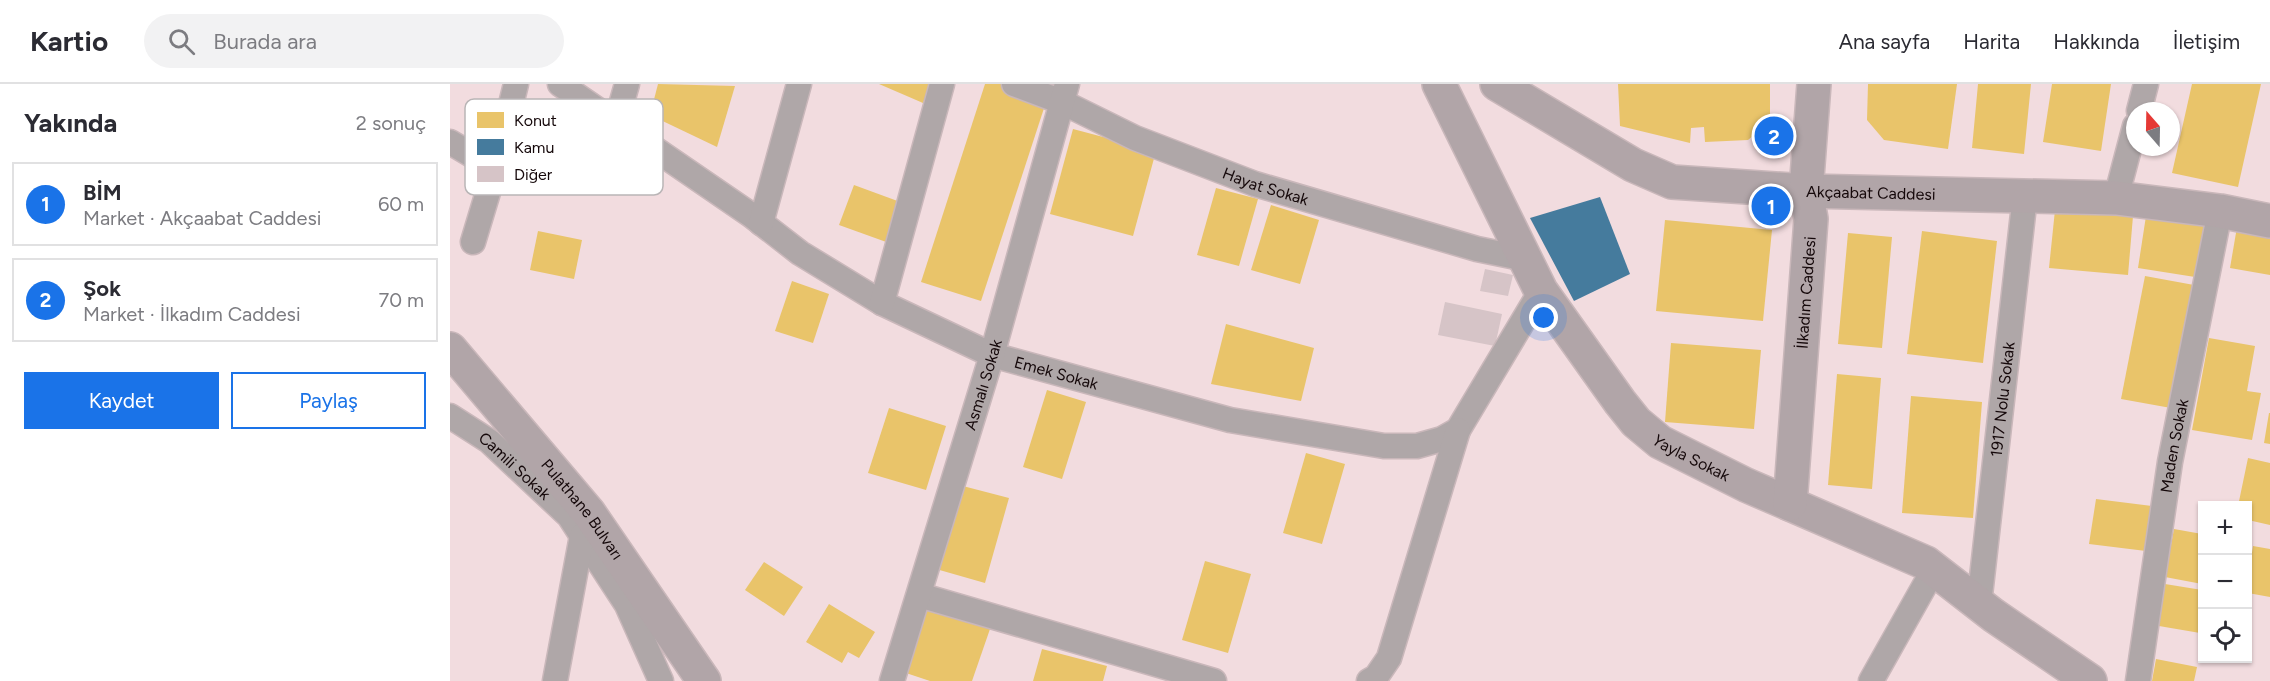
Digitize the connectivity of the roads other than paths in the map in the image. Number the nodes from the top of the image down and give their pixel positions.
1 (516, 84) edge
2 (560, 84) edge
3 (627, 84) edge
4 (799, 84) edge
5 (942, 84) edge
6 (1014, 84) edge
7 (1439, 84) edge
8 (1497, 84) edge
9 (1814, 84) edge
10 (2146, 84) edge
11 (1065, 93) edge
12 (512, 99) edge
13 (582, 99) edge
14 (623, 99) edge
15 (2141, 102) edge
16 (450, 142) edge
17 (465, 151) edge
18 (663, 155) edge
19 (2127, 156) edge
20 (1806, 191) junction
21 (487, 195) edge
22 (2025, 196) junction
23 (2116, 198) junction
24 (2220, 211) junction
25 (2270, 221) edge
26 (761, 223) junction
27 (473, 242) dead end
28 (1526, 259) junction
29 (1541, 291) junction
30 (882, 303) junction
31 (450, 349) edge
32 (992, 355) junction
33 (450, 416) edge
34 (1458, 430) junction
35 (1790, 504) junction
36 (582, 536) junction
37 (1934, 569) junction
38 (920, 595) junction
39 (1979, 604) junction
40 (555, 681) edge
41 (661, 681) edge
42 (704, 681) edge
43 (892, 681) edge
44 (1214, 681) edge
45 (1369, 681) edge
46 (1870, 681) edge
47 (2090, 681) edge
48 (2138, 681) edge

1 - 12 street
2 - 13 street, Emek Sokak
3 - 14 street
4 - 26 street
5 - 30 street
6 - 11 street, Hayat Sokak
7 - 28 street, Yayla Sokak
8 - 20 street, Akçaabat Caddesi
9 - 20 street, İlkadım Caddesi
10 - 15 street
11 - 28 street, Hayat Sokak
11 - 32 street, Asmalı Sokak
16 - 17 street
18 - 26 street, Emek Sokak
19 - 23 street
20 - 22 street, Akçaabat Caddesi
20 - 35 street, İlkadım Caddesi
21 - 27 street
22 - 23 street, Akçaabat Caddesi
22 - 39 street, 1917 Nolu Sokak
23 - 24 street, Akçaabat Caddesi
24 - 25 street, Akçaabat Caddesi
24 - 48 street, Maden Sokak
26 - 30 street, Emek Sokak
28 - 29 street, Yayla Sokak
29 - 34 street
29 - 35 street, Yayla Sokak
30 - 32 street, Emek Sokak
31 - 42 street, Pulathane Bulvarı
32 - 34 street, Emek Sokak
32 - 38 street, Asmalı Sokak
33 - 36 street, Camili Sokak
34 - 45 street
35 - 37 street, Yayla Sokak
36 - 40 street
36 - 41 street, Camili Sokak
37 - 39 street, Yayla Sokak
37 - 46 street
38 - 43 street, Asmalı Sokak
38 - 44 street
39 - 47 street, Yayla Sokak

